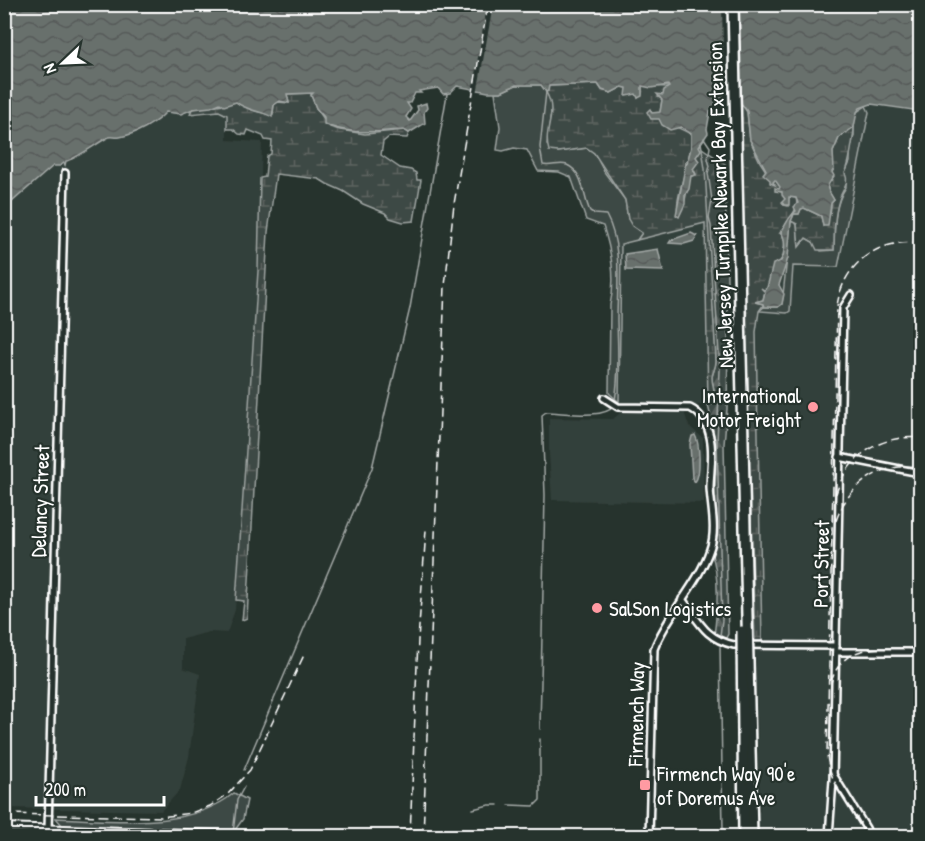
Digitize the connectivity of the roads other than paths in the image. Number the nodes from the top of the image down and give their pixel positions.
1 (728, 4) edge
2 (733, 4) edge
3 (65, 173) dead end
4 (851, 295) dead end
5 (604, 398) dead end
6 (839, 458) junction
7 (921, 473) edge
8 (682, 599) junction
9 (836, 649) junction
10 (921, 652) edge
11 (833, 773) junction
12 (4, 828) edge
13 (48, 830) junction
14 (218, 836) edge
15 (243, 837) edge
16 (649, 837) edge
17 (744, 837) edge
18 (752, 837) edge
19 (830, 837) edge
20 (869, 837) edge

1 - 17 highway, New Jersey Turnpike Newark Bay Extension, bridge
2 - 18 highway, New Jersey Turnpike Newark Bay Extension, bridge
3 - 13 street, Delancy Street
4 - 6 street, Port Street
5 - 8 street, Firmench Way
6 - 7 street
6 - 9 street, Port Street
8 - 9 street
8 - 16 street, Firmench Way
9 - 10 street
9 - 11 street, Port Street
11 - 19 street, Port Street
11 - 20 street
12 - 13 main road
13 - 14 main road
14 - 15 main road

